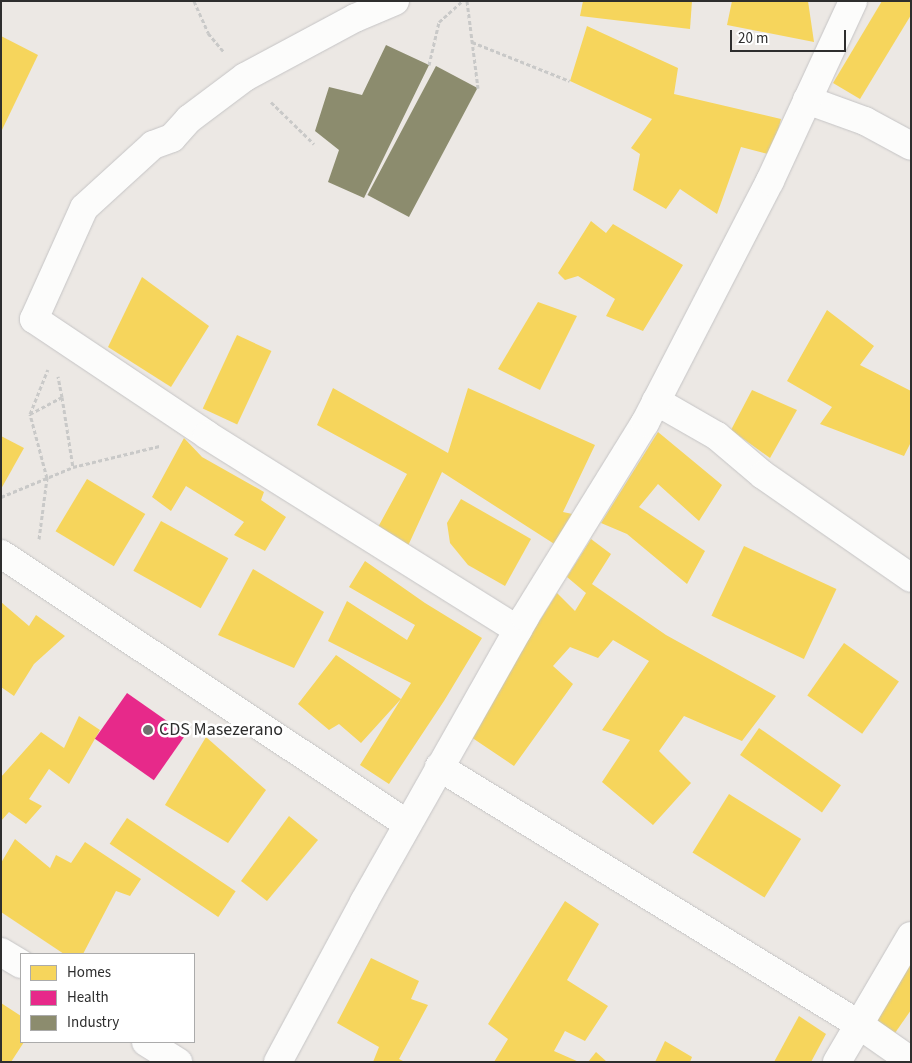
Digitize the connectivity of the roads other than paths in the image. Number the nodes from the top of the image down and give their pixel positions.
1 (395, 1) edge
2 (853, 1) edge
3 (807, 100) junction
4 (911, 146) edge
5 (656, 401) junction
6 (1, 554) edge
7 (911, 578) edge
8 (518, 630) junction
9 (439, 767) junction
10 (407, 824) junction
11 (911, 936) edge
12 (1, 952) edge
13 (20, 963) edge
14 (858, 1024) junction
15 (148, 1043) edge
16 (911, 1061) edge
17 (178, 1062) edge
18 (278, 1062) edge
19 (837, 1062) edge

1 - 8 street
2 - 3 street
3 - 4 street
3 - 5 street
5 - 7 street
5 - 8 street
6 - 10 street
8 - 9 street
9 - 10 street
9 - 14 street
10 - 18 street
11 - 14 street
12 - 13 street
14 - 16 street
14 - 19 street
15 - 17 street

